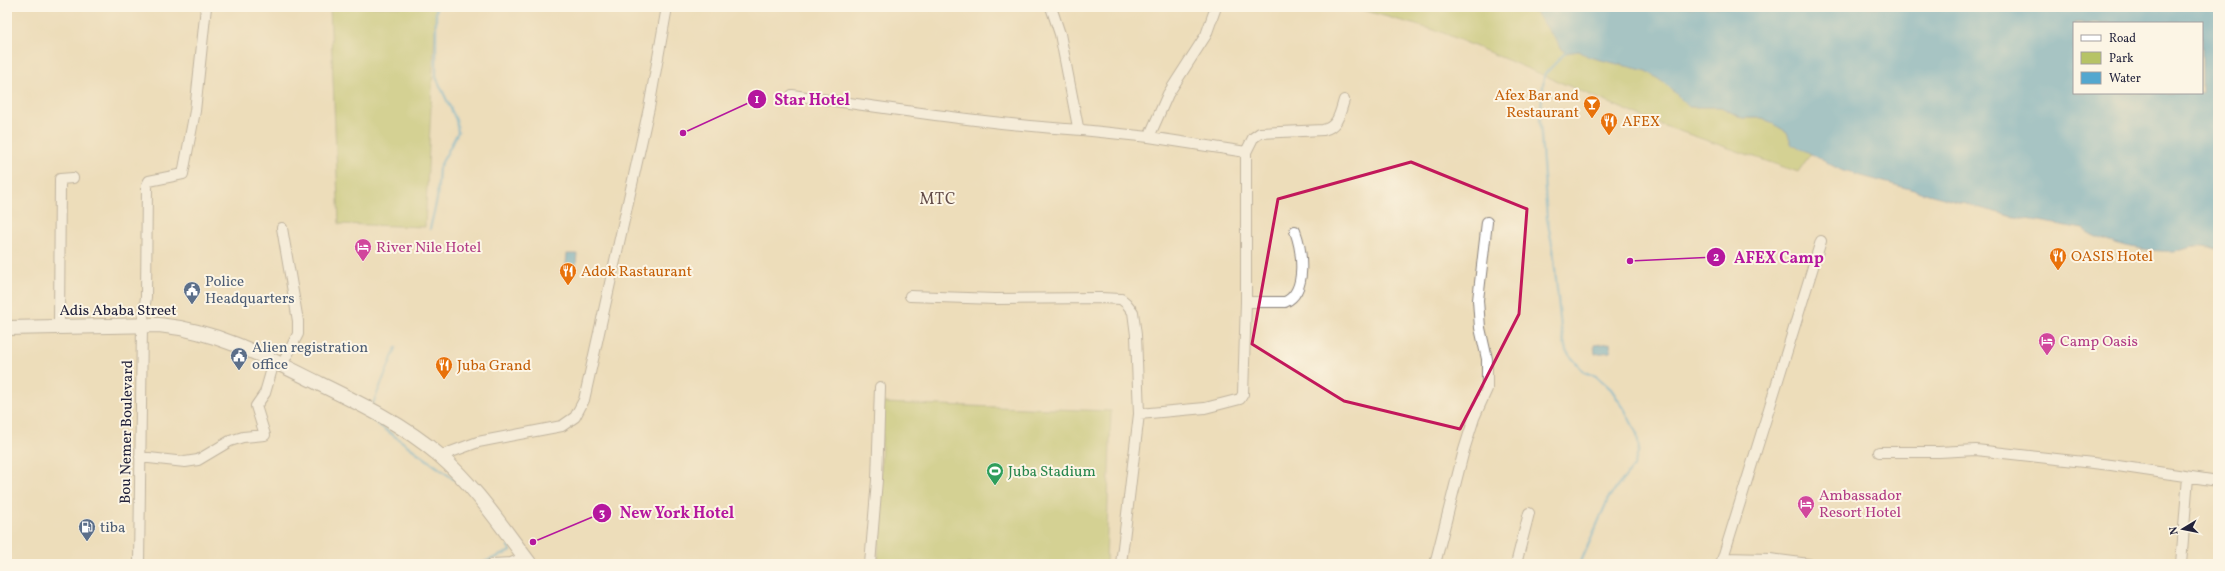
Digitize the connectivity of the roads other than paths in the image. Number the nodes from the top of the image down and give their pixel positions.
1 (206, 7) edge
2 (667, 7) edge
3 (1051, 7) edge
4 (1216, 7) edge
5 (792, 95) dead end
6 (1344, 100) dead end
7 (1082, 130) junction
8 (1149, 137) junction
9 (1246, 152) junction
10 (73, 178) dead end
11 (1487, 222) dead end
12 (282, 228) dead end
13 (1295, 231) dead end
14 (1821, 240) dead end
15 (910, 296) dead end
16 (1246, 302) junction
17 (142, 325) junction
18 (59, 327) junction
19 (7, 328) edge
20 (278, 364) junction
21 (880, 387) dead end
22 (1140, 414) junction
23 (1879, 452) dead end
24 (440, 456) junction
25 (140, 457) junction
26 (2188, 477) junction
27 (2218, 481) edge
28 (1529, 513) dead end
29 (528, 561) edge
30 (1722, 561) edge
31 (139, 564) edge
32 (493, 564) edge
33 (870, 564) edge
34 (1121, 564) edge
35 (1436, 564) edge
36 (1516, 564) edge
37 (1808, 564) edge
38 (2181, 564) edge

1 - 17 street, Bou Nemer Boulevard
2 - 24 street
3 - 7 street
4 - 8 street
5 - 7 street
6 - 9 street
7 - 8 street
8 - 9 street
9 - 16 street
10 - 18 street
11 - 35 street
12 - 20 street
13 - 16 street
14 - 30 street
15 - 22 street
16 - 22 street
17 - 18 street, Adis Ababa Street
17 - 20 street, Adis Ababa Street
17 - 25 street, Bou Nemer Boulevard
18 - 19 street, Adis Ababa Street
20 - 24 street, Adis Ababa Street
20 - 25 street
21 - 33 street
22 - 34 street
23 - 26 street
24 - 29 street, Adis Ababa Street
25 - 31 street, Bou Nemer Boulevard
26 - 27 street
26 - 38 street
28 - 36 street
29 - 32 street
30 - 37 street

